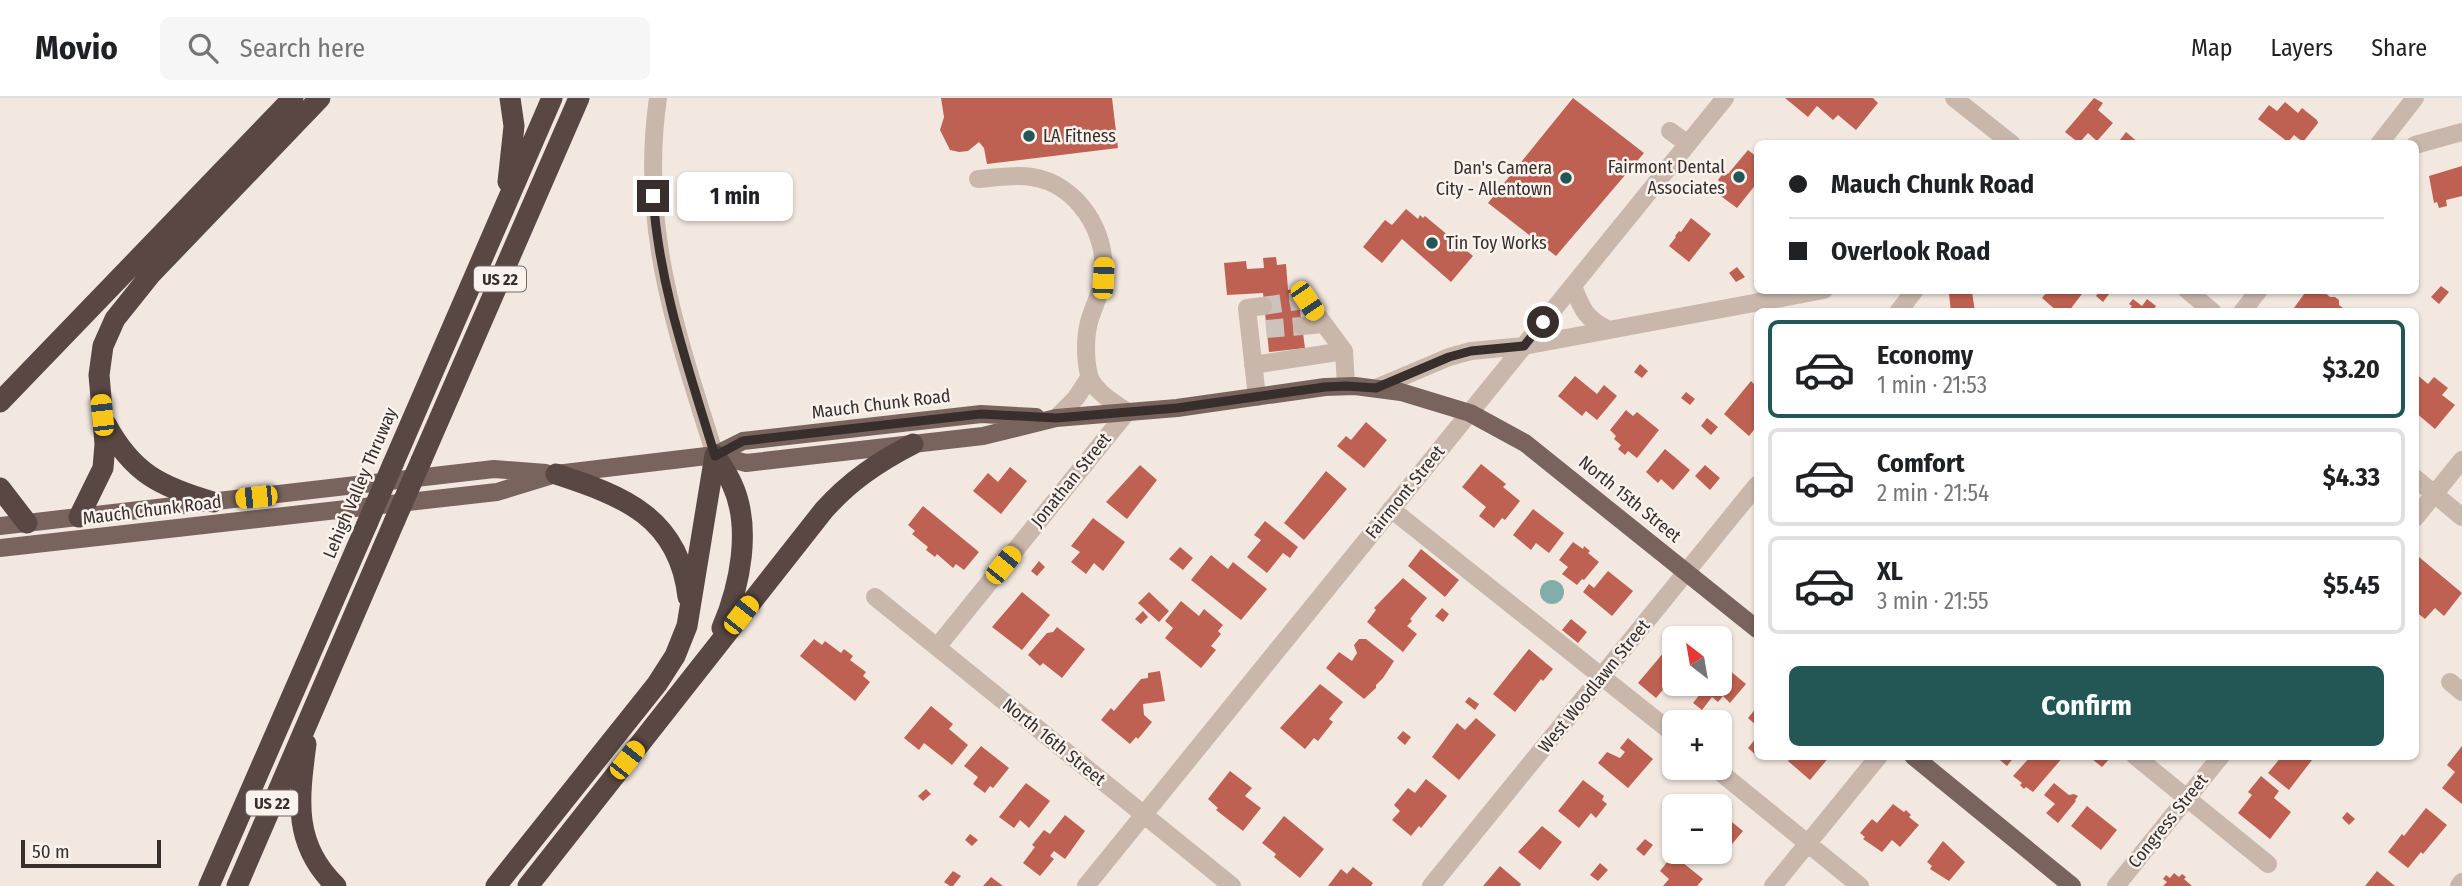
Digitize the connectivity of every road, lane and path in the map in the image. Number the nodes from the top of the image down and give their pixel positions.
1 (293, 98) edge
2 (320, 98) edge
3 (509, 98) edge
4 (552, 98) edge
5 (579, 98) edge
6 (658, 98) edge
7 (1726, 98) edge
8 (1954, 98) edge
9 (2415, 98) edge
10 (1670, 131) dead end
11 (2462, 132) edge
12 (2006, 140) edge
13 (2382, 140) edge
14 (1688, 144) junction
15 (2419, 144) edge
16 (978, 180) dead end
17 (505, 205) junction
18 (1573, 286) junction
19 (1802, 294) edge
20 (1912, 294) edge
21 (2192, 294) edge
22 (2256, 294) edge
23 (1298, 301) dead end
24 (1263, 306) dead end
25 (1901, 308) edge
26 (2208, 308) edge
27 (2245, 308) edge
28 (1323, 324) junction
29 (1302, 326) tunnel mouth
30 (1609, 330) junction
31 (1524, 346) junction
32 (1344, 351) junction
33 (1253, 365) junction
34 (1089, 378) junction
35 (1346, 386) junction
36 (1376, 388) junction
37 (1257, 397) junction
38 (3, 402) edge
39 (1127, 412) junction
40 (1470, 413) junction
41 (102, 415) junction
42 (1056, 418) junction
43 (913, 444) junction
44 (715, 456) junction
45 (2462, 460) edge
46 (556, 474) junction
47 (2419, 481) edge
48 (0, 488) edge
49 (1754, 489) edge
50 (2435, 494) junction
51 (213, 502) junction
52 (1391, 509) junction
53 (2419, 513) edge
54 (79, 517) junction
55 (2462, 517) edge
56 (27, 523) junction
57 (0, 526) edge
58 (55, 542) junction
59 (0, 548) edge
60 (1686, 572) junction
61 (875, 597) dead end
62 (690, 613) junction
63 (1754, 627) edge
64 (937, 647) junction
65 (708, 658) junction
66 (1602, 677) junction
67 (308, 721) junction
68 (1662, 725) edge
69 (1876, 760) edge
70 (1918, 760) edge
71 (2140, 760) edge
72 (2218, 760) edge
73 (1730, 780) edge
74 (2186, 799) junction
75 (1143, 814) junction
76 (1807, 843) junction
77 (2268, 864) dead end
78 (209, 886) edge
79 (237, 886) edge
80 (336, 886) edge
81 (496, 886) edge
82 (528, 886) edge
83 (1086, 886) edge
84 (1232, 886) edge
85 (1431, 886) edge
86 (1773, 886) edge
87 (1860, 886) edge
88 (2073, 886) edge
89 (2116, 886) edge

1 - 38 highway
2 - 41 highway
3 - 17 highway
4 - 17 highway, Lehigh Valley Thruway / US 22
5 - 67 highway, US 22, bridge
6 - 44 street
7 - 14 street, Fairmont Street
8 - 12 street
9 - 13 street
10 - 14 street
11 - 15 street
14 - 18 street, Fairmont Street
16 - 34 street
17 - 78 highway, Lehigh Valley Thruway / US 22, bridge
18 - 30 street
18 - 31 street, Fairmont Street
19 - 30 street, Mauch Chunk Road
20 - 25 street
21 - 26 street
22 - 27 street
23 - 28 street
24 - 33 street
28 - 29 street
28 - 32 street
30 - 31 street, Mauch Chunk Road
31 - 36 street, Mauch Chunk Road
31 - 40 street, Fairmont Street
32 - 33 street
32 - 35 street
33 - 37 street
34 - 39 street
34 - 42 street
35 - 36 main road, Mauch Chunk Road
35 - 37 main road, Mauch Chunk Road
36 - 40 main road, Mauch Chunk Road
37 - 39 main road, Mauch Chunk Road
39 - 42 main road, Mauch Chunk Road
39 - 64 street, Jonathan Street
40 - 52 street, Fairmont Street
40 - 60 main road, North 15th Street
41 - 51 highway
41 - 54 highway
42 - 43 main road, Mauch Chunk Road
42 - 44 main road, Mauch Chunk Road
43 - 44 main road, Mauch Chunk Road
43 - 65 highway
44 - 46 main road, Mauch Chunk Road
44 - 62 highway
44 - 65 highway
45 - 50 street
46 - 51 main road, Mauch Chunk Road
46 - 58 main road, Mauch Chunk Road
46 - 62 highway
47 - 50 street
48 - 56 highway
49 - 60 street, West Woodlawn Street
50 - 53 street
50 - 55 street
51 - 54 main road, Mauch Chunk Road
52 - 66 street
52 - 75 street, Fairmont Street
54 - 56 main road, Mauch Chunk Road
54 - 58 main road
56 - 57 main road, Mauch Chunk Road
56 - 58 main road
58 - 59 main road, Mauch Chunk Road
60 - 63 main road, North 15th Street
60 - 66 street, West Woodlawn Street
61 - 64 street, North 16th Street
62 - 81 highway
64 - 75 street, North 16th Street
65 - 82 highway
66 - 68 street
66 - 85 street, West Woodlawn Street
67 - 79 highway, US 22
67 - 80 highway
69 - 76 street
70 - 88 main road
71 - 74 street
72 - 74 street, Congress Street
73 - 76 street
74 - 77 street
74 - 89 street, Congress Street
75 - 83 street, Fairmont Street
75 - 84 street, North 16th Street
76 - 86 street
76 - 87 street

